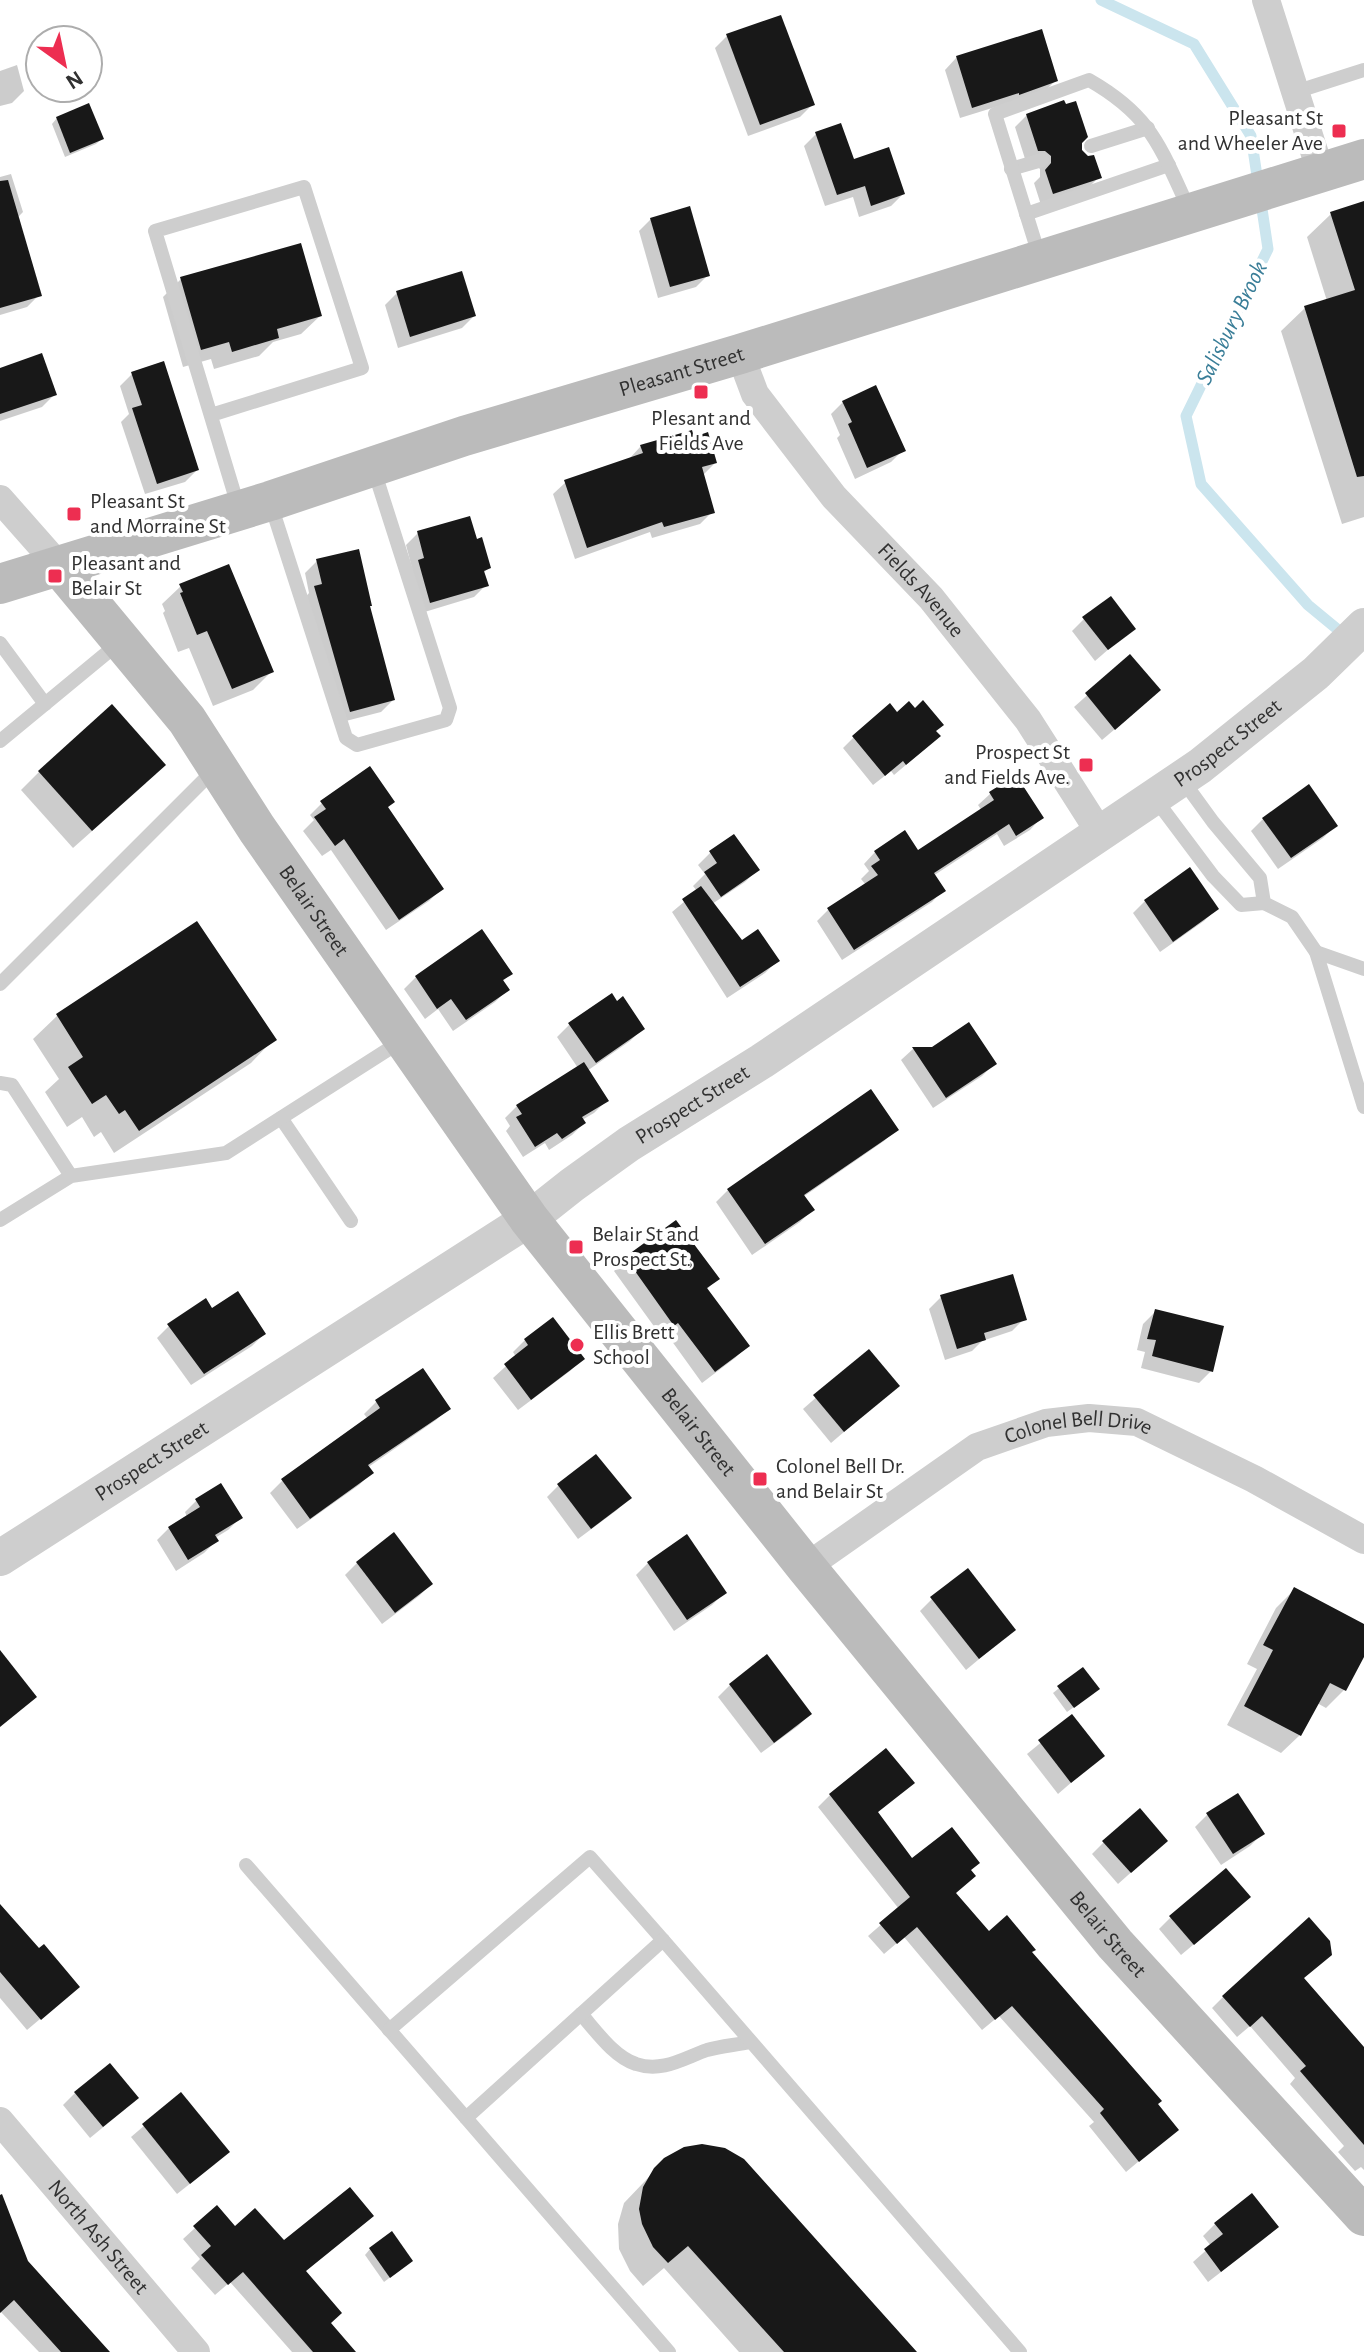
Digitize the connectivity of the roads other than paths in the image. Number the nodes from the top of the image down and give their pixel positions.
1 (1266, 0) edge
2 (1364, 70) edge
3 (1295, 92) junction
4 (1148, 128) junction
5 (1091, 146) dead end
6 (1364, 159) edge
7 (1042, 160) dead end
8 (1169, 165) junction
9 (1011, 169) junction
10 (1310, 176) junction
11 (1191, 213) junction
12 (1026, 214) junction
13 (1040, 259) junction
14 (740, 354) junction
15 (211, 415) junction
16 (373, 466) junction
17 (0, 499) edge
18 (254, 505) junction
19 (60, 567) junction
20 (0, 584) edge
21 (1354, 637) edge
22 (122, 641) junction
23 (0, 643) edge
24 (45, 704) junction
25 (0, 741) edge
26 (217, 767) junction
27 (1167, 787) junction
28 (1100, 833) junction
29 (1264, 903) junction
30 (1316, 952) junction
31 (1364, 969) edge
32 (0, 984) edge
33 (403, 1040) junction
34 (0, 1083) edge
35 (1364, 1107) edge
36 (281, 1118) junction
37 (71, 1176) junction
38 (529, 1219) junction
39 (0, 1220) edge
40 (351, 1221) dead end
41 (1364, 1540) edge
42 (0, 1558) edge
43 (806, 1567) junction
44 (246, 1865) dead end
45 (663, 1940) junction
46 (581, 2014) junction
47 (389, 2030) junction
48 (750, 2042) junction
49 (466, 2118) junction
50 (0, 2121) edge
51 (1364, 2216) edge
52 (196, 2352) edge
53 (669, 2352) edge
54 (1020, 2352) edge

1 - 3 street
2 - 3 lane
3 - 10 street
4 - 5 lane
4 - 8 lane
4 - 9 lane
6 - 10 main road, Pleasant Street
7 - 9 lane
8 - 11 lane
8 - 12 lane
9 - 12 lane
10 - 11 main road, Pleasant Street
11 - 13 main road, Pleasant Street
12 - 13 lane
13 - 14 main road, Pleasant Street
14 - 16 main road, Pleasant Street
14 - 28 street, Fields Avenue
15 - 15 lane
15 - 18 lane
16 - 18 main road, Pleasant Street
16 - 18 lane
17 - 19 street
18 - 19 main road, Pleasant Street
19 - 20 main road, Pleasant Street
19 - 22 main road, Belair Street
21 - 27 street, Prospect Street
22 - 24 lane
22 - 26 main road, Belair Street
23 - 24 lane
24 - 25 lane
26 - 32 lane
26 - 33 main road, Belair Street
27 - 28 street, Prospect Street
27 - 29 lane
27 - 29 lane
28 - 38 street, Prospect Street
29 - 30 lane
30 - 31 lane
30 - 35 lane
33 - 36 lane
33 - 38 main road, Belair Street
34 - 37 lane
36 - 37 lane
36 - 40 lane
37 - 39 lane
38 - 42 street, Prospect Street
38 - 43 main road, Belair Street
41 - 43 street, Colonel Bell Drive
43 - 51 main road, Belair Street
44 - 47 lane
45 - 46 lane
45 - 47 lane
45 - 48 lane
46 - 48 lane
46 - 49 lane
47 - 49 lane
48 - 54 lane
49 - 53 lane
50 - 52 street, North Ash Street

